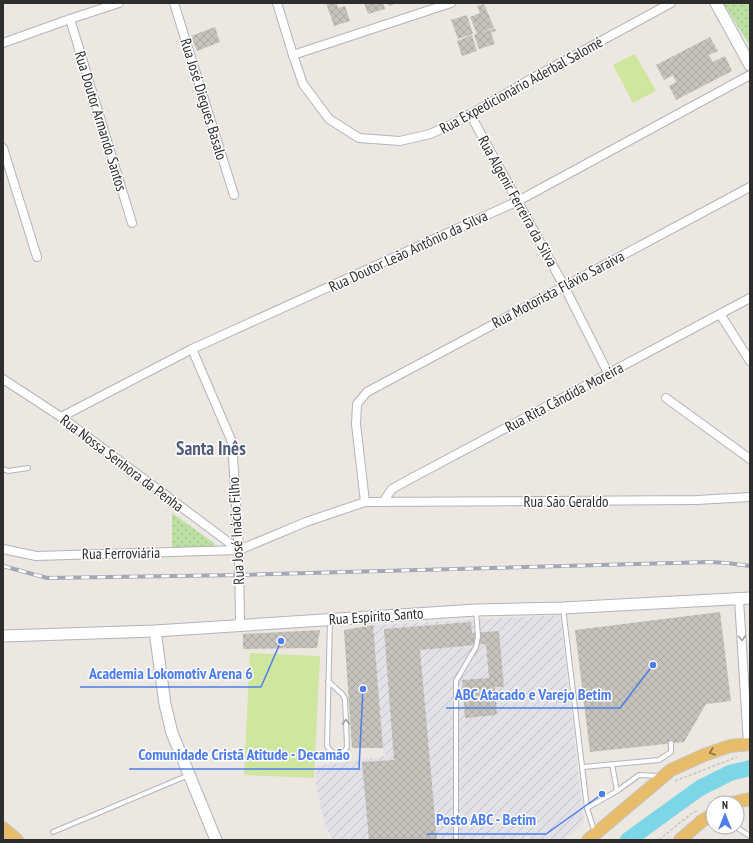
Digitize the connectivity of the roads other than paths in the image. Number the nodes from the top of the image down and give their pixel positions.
1 (119, 3) edge
2 (174, 3) edge
3 (277, 3) edge
4 (451, 3) edge
5 (672, 3) edge
6 (716, 3) edge
7 (70, 19) junction
8 (3, 43) edge
9 (293, 55) junction
10 (750, 65) edge
11 (750, 75) edge
12 (470, 114) junction
13 (3, 148) edge
14 (750, 187) edge
15 (234, 195) dead end
16 (518, 201) junction
17 (132, 223) dead end
18 (37, 257) dead end
19 (564, 286) junction
20 (750, 298) edge
21 (720, 314) junction
22 (192, 349) junction
23 (750, 361) edge
24 (608, 373) junction
25 (3, 379) edge
26 (666, 398) dead end
27 (62, 418) junction
28 (750, 459) edge
29 (28, 468) dead end
30 (3, 469) edge
31 (750, 497) edge
32 (365, 502) junction
33 (383, 502) junction
34 (3, 549) edge
35 (239, 550) junction
36 (744, 598) edge
37 (563, 608) junction
38 (476, 610) junction
39 (330, 619) junction
40 (240, 625) junction
41 (155, 632) junction
42 (3, 636) edge
43 (328, 682) junction
44 (671, 743) dead end
45 (749, 744) edge
46 (612, 764) junction
47 (583, 767) junction
48 (190, 774) junction
49 (667, 780) junction
50 (616, 791) junction
51 (587, 808) junction
52 (705, 818) edge
53 (3, 828) edge
54 (53, 832) dead end
55 (456, 837) dead end
56 (591, 837) edge
57 (17, 840) edge
58 (216, 840) edge
59 (680, 840) edge

1 - 7 street
2 - 15 street, Rua José Diegues Basalo
3 - 9 street, Rua Expedicionário Aderbal Salomé
4 - 9 street
5 - 12 street, Rua Expedicionário Aderbal Salomé
6 - 10 street
7 - 8 street
7 - 17 street, Rua Doutor Armando Santos
9 - 12 street, Rua Expedicionário Aderbal Salomé
11 - 16 street, Rua Doutor Leão Antônio da Silva
12 - 16 street, Rua Algenir Ferreira da Silva
13 - 18 street
14 - 19 street, Rua Motorista Flávio Saraiva
16 - 19 street, Rua Algenir Ferreira da Silva
16 - 22 street, Rua Doutor Leão Antônio da Silva
19 - 24 street, Rua Algenir Ferreira da Silva
19 - 32 street, Rua Motorista Flávio Saraiva
20 - 21 street, Rua Rita Cândida Moreira
21 - 23 street
21 - 24 street, Rua Rita Cândida Moreira
22 - 27 street, Rua Doutor Leão Antônio da Silva
22 - 35 street, Rua José Inácio Filho
24 - 33 street, Rua Rita Cândida Moreira
25 - 27 street, Rua Nossa Senhora da Penha
26 - 28 street
27 - 35 street, Rua Nossa Senhora da Penha
29 - 30 lane
31 - 33 street, Rua São Geraldo
32 - 33 street, Rua São Geraldo
32 - 35 street, Rua São Geraldo
34 - 35 street, Rua Ferroviária
35 - 40 street, Rua José Inácio Filho
36 - 37 street, Rua Espírito Santo
36 -> 45 street
37 - 38 street, Rua Espírito Santo
37 - 47 lane
38 - 39 street, Rua Espírito Santo
38 - 55 lane
39 - 40 street, Rua Espírito Santo
39 - 43 lane
40 - 41 street, Rua Espírito Santo
41 - 42 street, Rua Espírito Santo
41 - 48 street
43 -> 43 lane
44 - 46 lane
45 -> 49 main road
46 - 47 lane
46 - 50 lane
47 - 51 lane
48 - 54 lane
48 - 58 street
49 - 50 lane
49 - 56 main road
50 - 51 lane
51 - 56 lane
52 - 59 main road
53 - 57 main road

